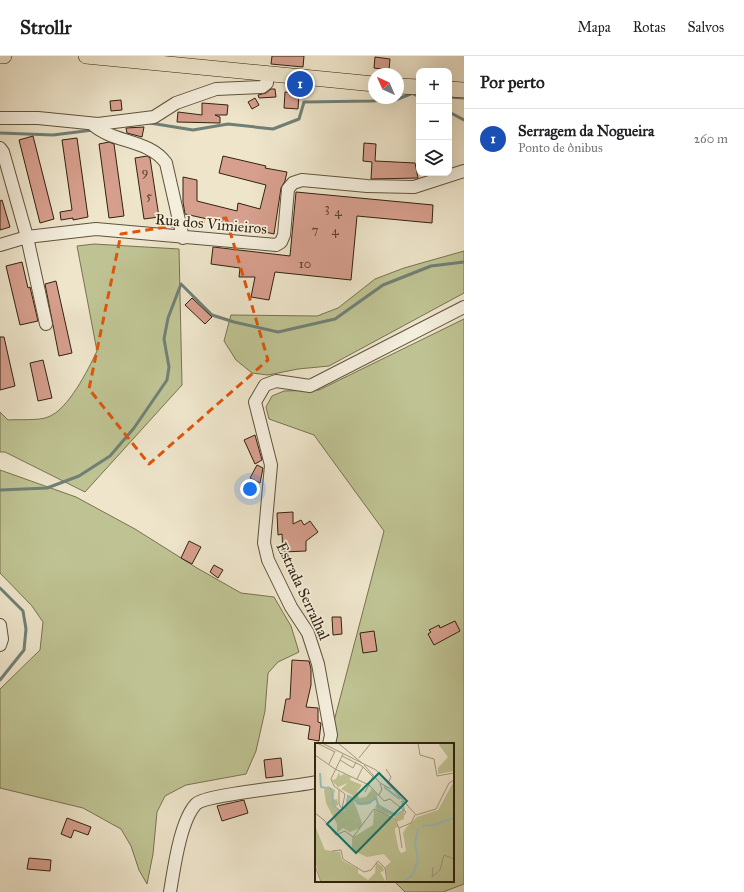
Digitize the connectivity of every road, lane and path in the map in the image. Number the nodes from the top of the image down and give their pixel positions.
1 (0, 56) edge
2 (4, 56) edge
3 (86, 56) edge
4 (162, 60) edge
5 (267, 75) junction
6 (368, 83) edge
7 (404, 86) edge
8 (416, 87) edge
9 (452, 89) edge
10 (464, 90) edge
11 (0, 118) edge
12 (96, 128) junction
13 (0, 148) edge
14 (464, 171) edge
15 (27, 237) junction
16 (183, 238) junction
17 (0, 246) edge
18 (464, 308) edge
19 (46, 324) dead end
20 (0, 625) edge
21 (0, 645) edge
22 (329, 743) edge
23 (315, 782) edge
24 (170, 892) edge

1 - 2 main road
3 - 4 main road
4 - 5 main road
5 - 6 main road
5 - 12 street
7 - 8 main road
9 - 10 main road
11 - 12 street
12 - 16 street
13 - 15 street
14 - 16 street, Rua dos Vimieiros
15 - 16 street, Rua dos Vimieiros
15 - 17 street, Rua dos Vimieiros
15 - 19 street
18 - 22 street, Estrada Serralhal
20 - 21 street
23 - 24 street

